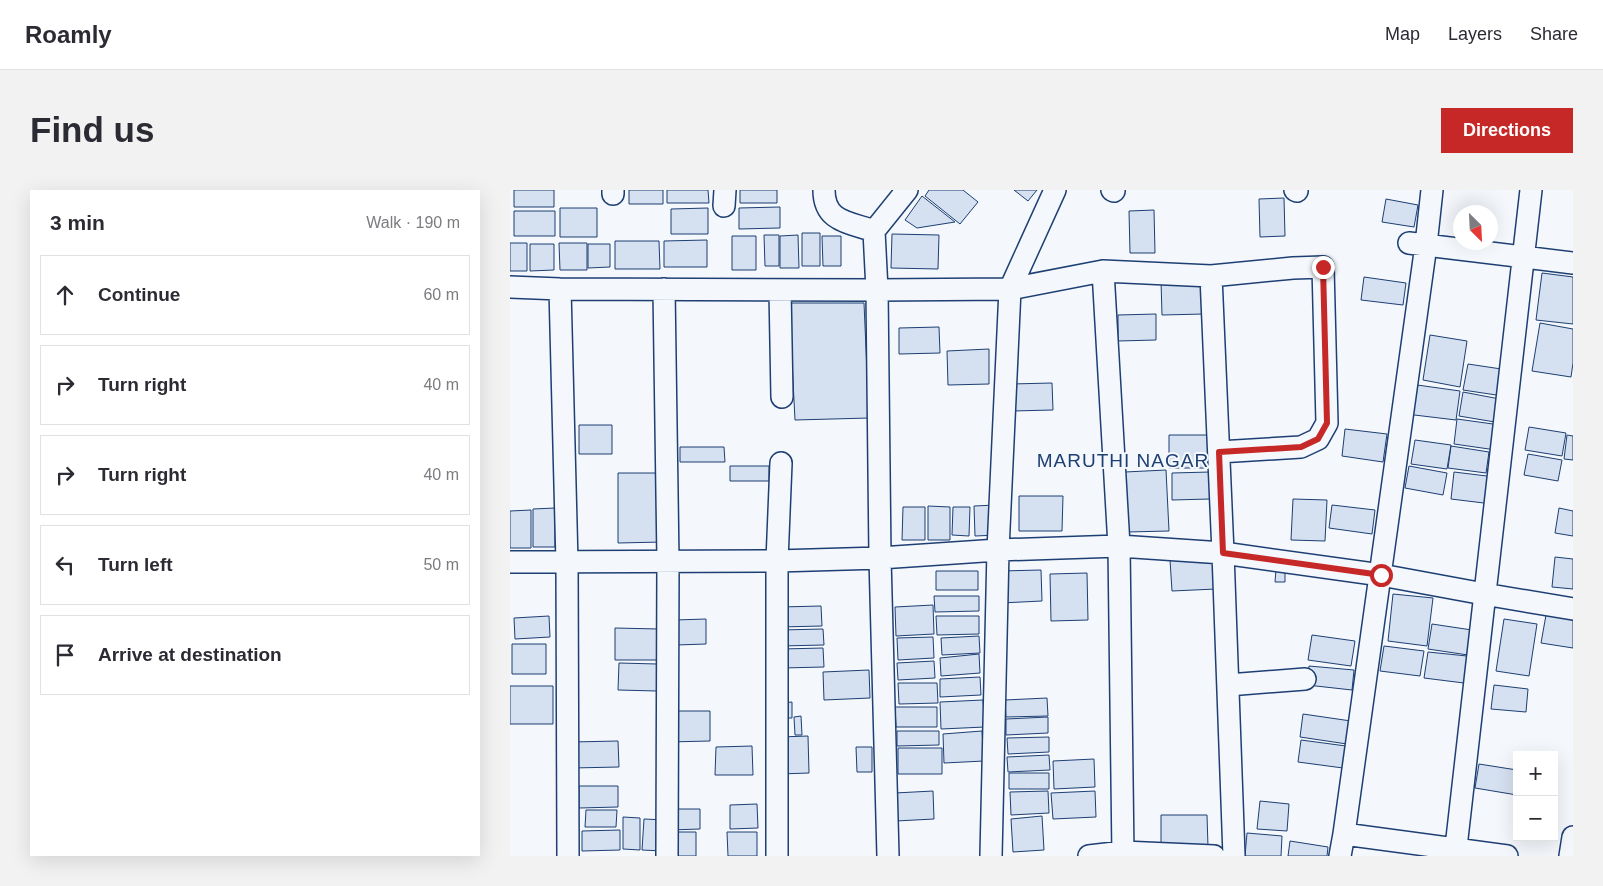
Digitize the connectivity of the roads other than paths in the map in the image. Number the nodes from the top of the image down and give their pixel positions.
1 (824, 190) edge
2 (907, 190) edge
3 (1055, 190) edge
4 (1432, 190) edge
5 (1531, 190) edge
6 (874, 231) junction
7 (1417, 244) junction
8 (1524, 257) junction
9 (1573, 264) edge
10 (1103, 271) junction
11 (1211, 276) junction
12 (510, 287) edge
13 (560, 289) junction
14 (664, 289) junction
15 (1010, 289) junction
16 (780, 290) junction
17 (877, 290) junction
18 (782, 397) dead end
19 (1219, 452) junction
20 (780, 463) dead end
21 (1118, 546) junction
22 (998, 550) junction
23 (1223, 553) junction
24 (880, 558) junction
25 (668, 561) junction
26 (777, 561) junction
27 (510, 562) edge
28 (567, 563) junction
29 (1381, 575) junction
30 (1484, 594) junction
31 (1573, 609) edge
32 (1305, 679) dead end
33 (1228, 685) junction
34 (1344, 834) junction
35 (1573, 837) edge
36 (1456, 852) edge
37 (1123, 854) edge
38 (568, 856) edge
39 (667, 856) edge
40 (777, 856) edge
41 (888, 856) edge
42 (991, 856) edge
43 (1089, 856) edge
44 (1214, 856) edge
45 (1234, 856) edge
46 (1340, 856) edge
47 (1507, 856) edge
48 (1570, 856) edge

1 - 6 street
2 - 6 street
3 - 15 street
4 - 7 street
5 - 8 street
6 - 17 street
7 - 8 street
7 - 29 street
8 - 9 street
8 - 30 street
10 - 11 street
10 - 15 street
10 - 21 street
11 - 19 street
11 - 19 street
12 - 13 street
13 - 14 street
13 - 28 street
14 - 16 street
14 - 25 street
15 - 17 street
15 - 22 street
16 - 17 street
16 - 18 street
17 - 24 street
19 - 23 street
20 - 26 street
21 - 22 street
21 - 23 street
21 - 37 street
22 - 24 street
22 - 42 street
23 - 29 street
23 - 33 street
24 - 26 street
24 - 41 street
25 - 26 street
25 - 28 street
25 - 39 street
26 - 40 street
27 - 28 street
28 - 38 street
29 - 30 street
29 - 34 street
30 - 31 street
30 - 36 street
32 - 33 street
33 - 45 street
34 - 36 street
34 - 46 street
35 - 48 street
36 - 47 street
37 - 43 street
37 - 44 street

